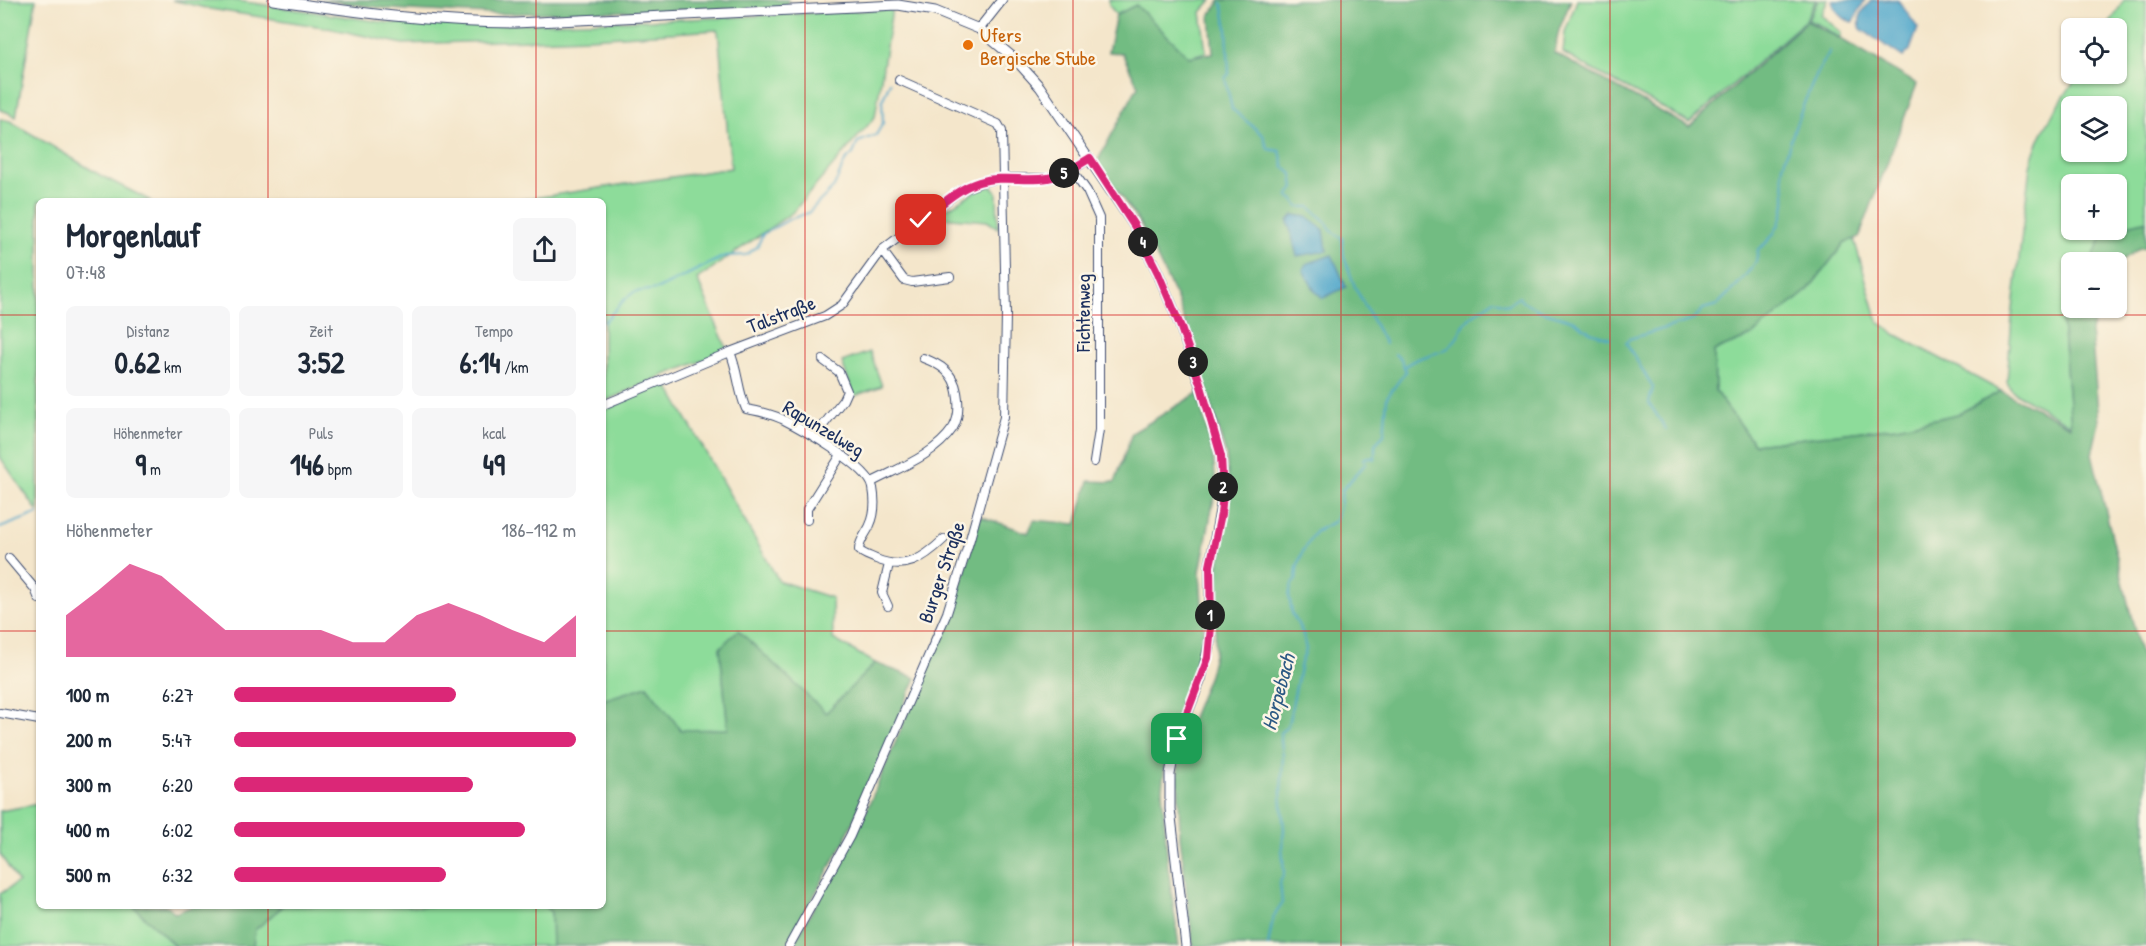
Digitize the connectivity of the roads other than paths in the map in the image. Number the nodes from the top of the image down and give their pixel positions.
1 (273, 0) edge
2 (1002, 0) edge
3 (978, 29) junction
4 (899, 80) dead end
5 (1090, 158) junction
6 (1072, 170) junction
7 (1003, 178) junction
8 (882, 250) junction
9 (950, 277) dead end
10 (730, 352) junction
11 (923, 358) dead end
12 (824, 360) dead end
13 (606, 404) edge
14 (814, 437) junction
15 (841, 455) junction
16 (1094, 462) dead end
17 (872, 482) junction
18 (807, 520) dead end
19 (944, 539) dead end
20 (9, 558) dead end
21 (889, 564) junction
22 (36, 592) edge
23 (888, 606) dead end
24 (0, 713) edge
25 (36, 719) edge
26 (789, 946) edge
27 (1186, 946) edge

1 - 3 street
2 - 3 street
3 - 5 street
4 - 7 street
5 - 6 street, Talstraße
5 - 27 street
6 - 7 street, Talstraße
6 - 16 street, Fichtenweg
7 - 8 street, Talstraße
7 - 26 street, Burger Straße
8 - 9 street
8 - 10 street, Talstraße
10 - 13 street, Talstraße
10 - 14 street, Rapunzelweg
11 - 17 street
12 - 14 street
14 - 15 street, Rapunzelweg
15 - 17 street, Rapunzelweg
15 - 18 street
17 - 21 street, Rapunzelweg
19 - 21 street
20 - 22 street
21 - 23 street
24 - 25 street

